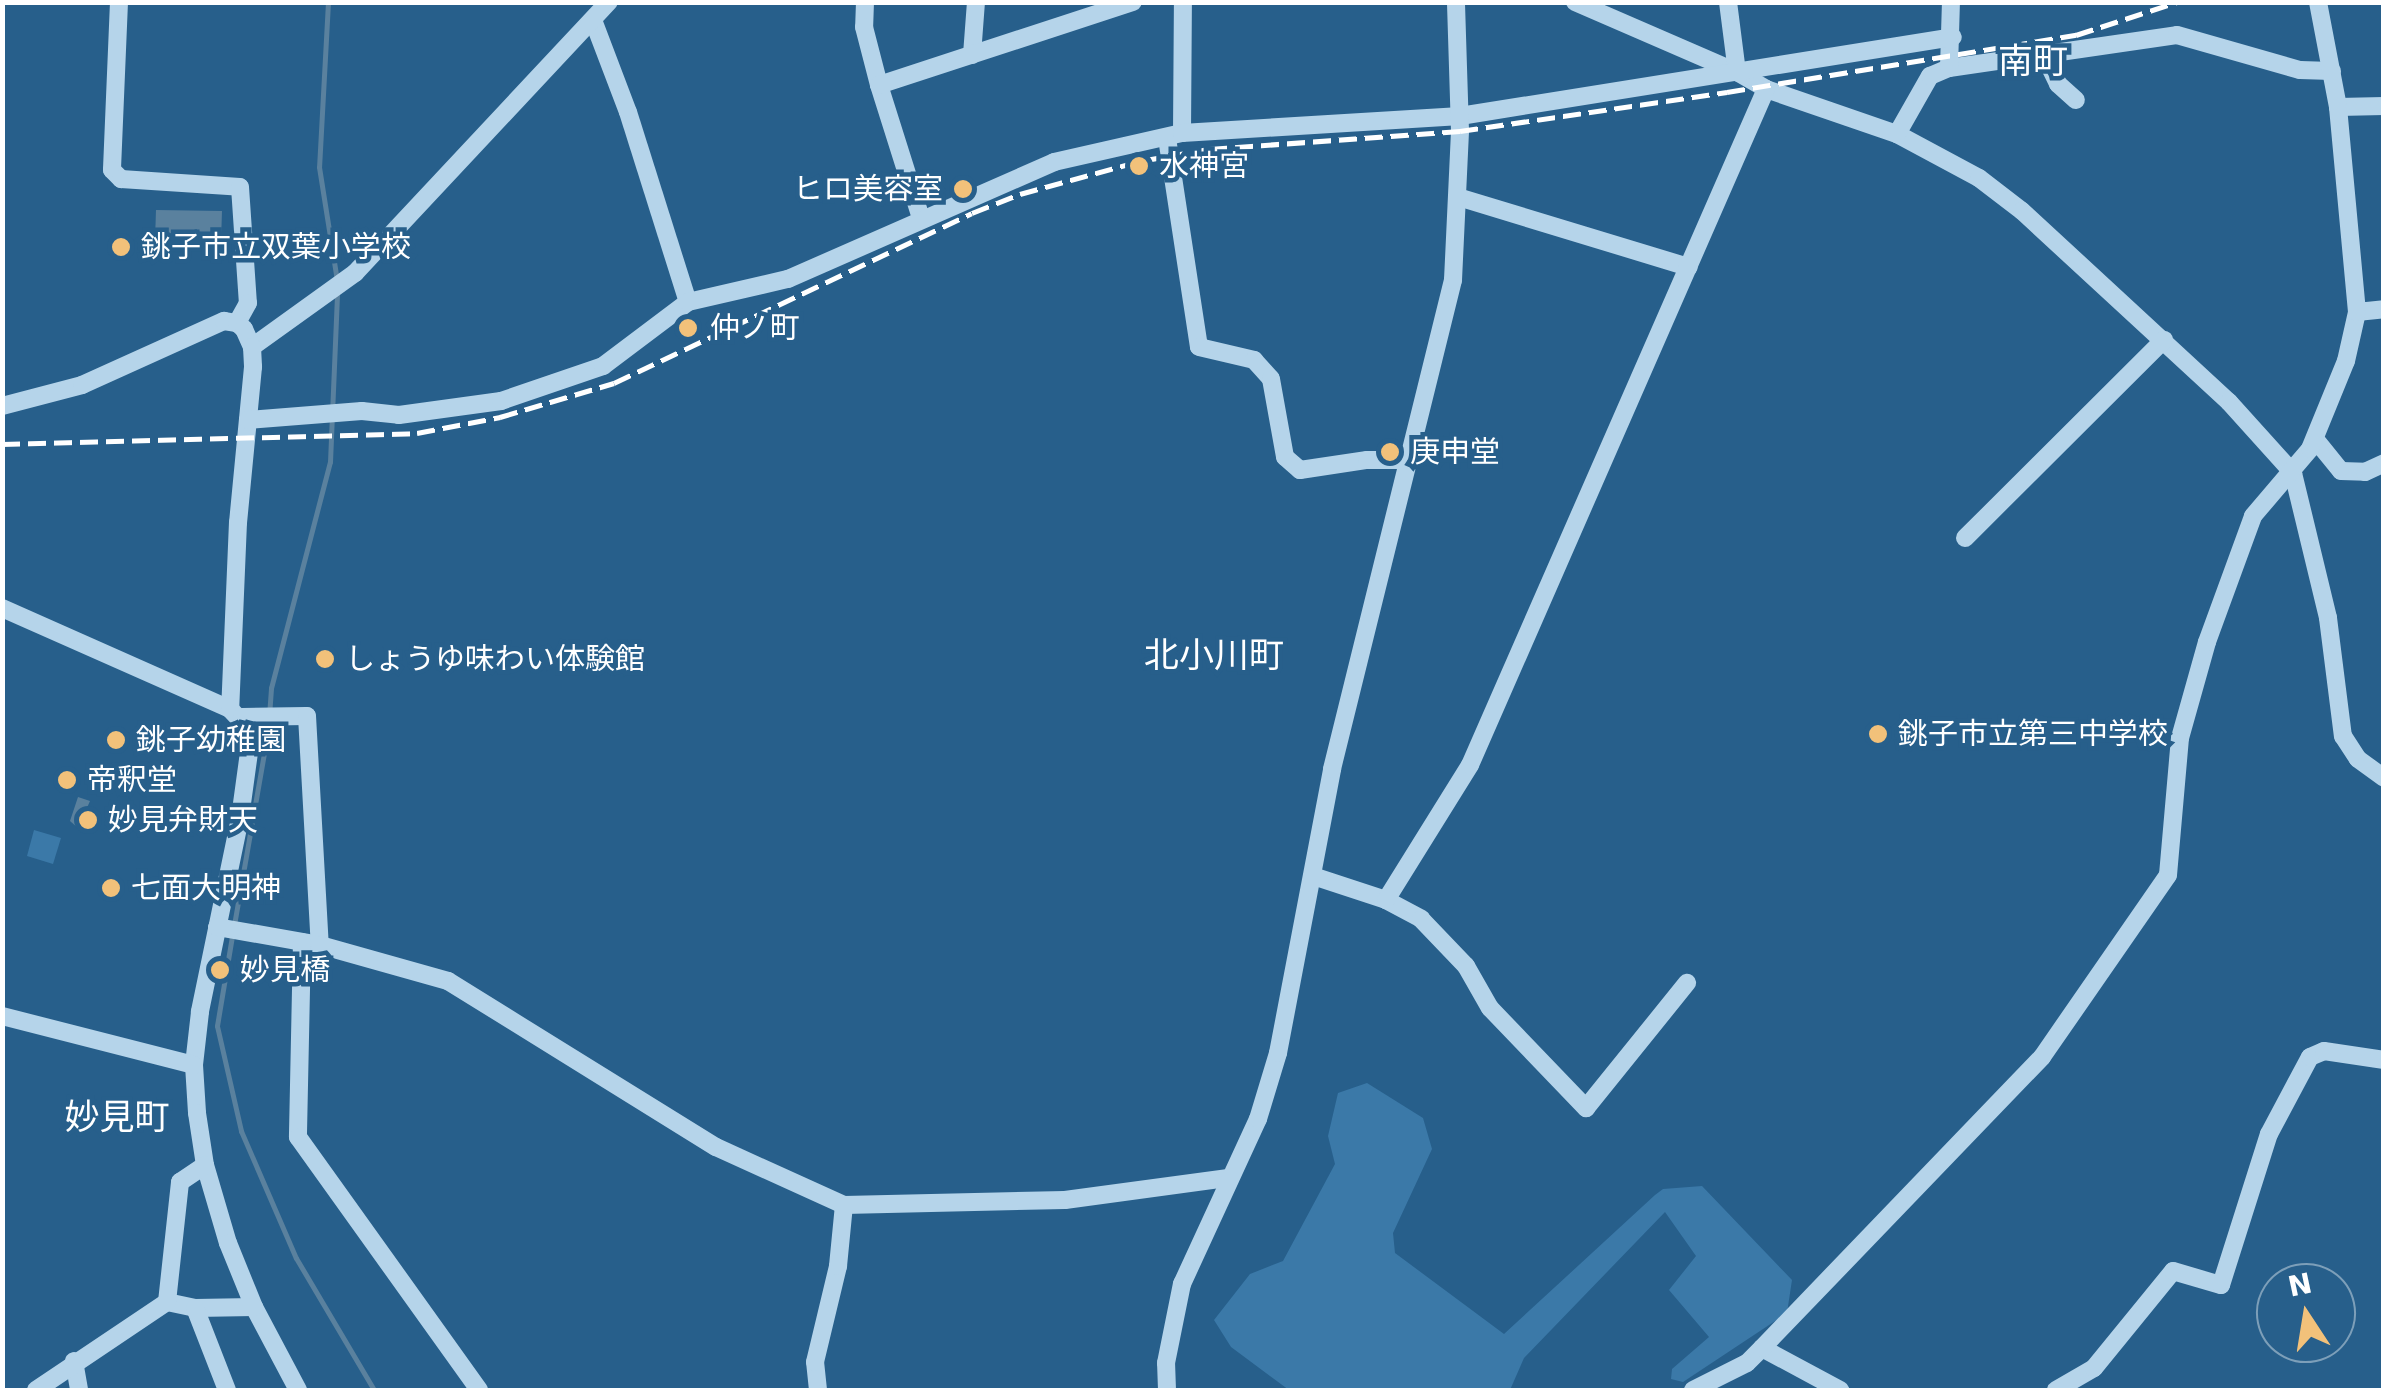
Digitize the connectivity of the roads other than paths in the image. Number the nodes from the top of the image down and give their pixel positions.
1 (119, 2) edge
2 (609, 2) edge
3 (865, 2) edge
4 (976, 2) edge
5 (1133, 2) edge
6 (1183, 2) edge
7 (1456, 2) edge
8 (1574, 2) edge
9 (1728, 2) edge
10 (1951, 2) edge
11 (2318, 2) edge
12 (594, 20) junction
13 (1953, 37) junction
14 (972, 55) junction
15 (2045, 56) junction
16 (1949, 68) junction
17 (2332, 71) junction
18 (1738, 72) junction
19 (880, 85) junction
20 (1766, 89) junction
21 (2076, 100) dead end
22 (2384, 106) edge
23 (2338, 107) junction
24 (1460, 116) junction
25 (1897, 134) junction
26 (1175, 135) junction
27 (1458, 197) junction
28 (921, 218) junction
29 (1689, 267) junction
30 (688, 302) junction
31 (2384, 309) edge
32 (2357, 312) junction
33 (238, 323) junction
34 (2164, 340) junction
35 (252, 347) junction
36 (2, 406) edge
37 (248, 420) junction
38 (2315, 438) junction
39 (1410, 460) junction
40 (2384, 463) edge
41 (2293, 473) junction
42 (1965, 538) dead end
43 (2, 608) edge
44 (236, 713) junction
45 (2384, 778) edge
46 (1312, 876) junction
47 (1386, 900) junction
48 (218, 927) junction
49 (311, 944) junction
50 (1687, 983) dead end
51 (2, 1016) edge
52 (2384, 1060) edge
53 (194, 1066) junction
54 (205, 1166) junction
55 (1227, 1178) junction
56 (844, 1205) junction
57 (166, 1302) junction
58 (254, 1307) junction
59 (195, 1308) junction
60 (1762, 1348) junction
61 (74, 1361) junction
62 (36, 1390) edge
63 (79, 1390) edge
64 (227, 1390) edge
65 (298, 1390) edge
66 (478, 1390) edge
67 (818, 1390) edge
68 (1167, 1390) edge
69 (1693, 1390) edge
70 (1840, 1390) edge
71 (2056, 1390) edge

1 - 33 street
2 - 12 street
3 - 19 street
4 - 14 street
5 - 14 street
6 - 26 street
7 - 24 street
8 - 18 street
9 - 18 street
10 - 13 street
11 - 17 street
12 - 30 street
12 - 35 street
13 - 16 street
13 - 18 street
14 - 19 street
15 - 16 street
15 - 17 street
15 - 21 street
16 - 25 street
17 - 23 street
18 - 20 street
18 - 24 street
19 - 28 street
20 - 25 street
20 - 29 street
22 - 23 street
23 - 32 street
24 - 26 street
24 - 27 street
25 - 34 street
26 - 28 street
26 - 39 street
27 - 29 street
27 - 39 street
28 - 30 street
29 - 47 street
30 - 37 street
31 - 32 street
32 - 38 street
33 - 35 street
33 - 36 street
34 - 41 street
34 - 42 street
35 - 37 street
37 - 44 street
38 - 40 street
38 - 41 street
39 - 46 street
41 - 45 street
41 - 60 street
43 - 44 street
44 - 48 street
44 - 49 street
46 - 47 street
46 - 55 street
47 - 50 street
48 - 49 street
48 - 53 street
49 - 56 street
49 - 66 street
51 - 53 street
52 - 71 street
53 - 54 street
54 - 57 street
54 - 58 street
55 - 56 street
55 - 68 street
56 - 67 street
57 - 59 street
57 - 61 street
58 - 59 street
58 - 65 street
59 - 64 street
60 - 69 street
60 - 70 street
61 - 62 street
61 - 63 street

